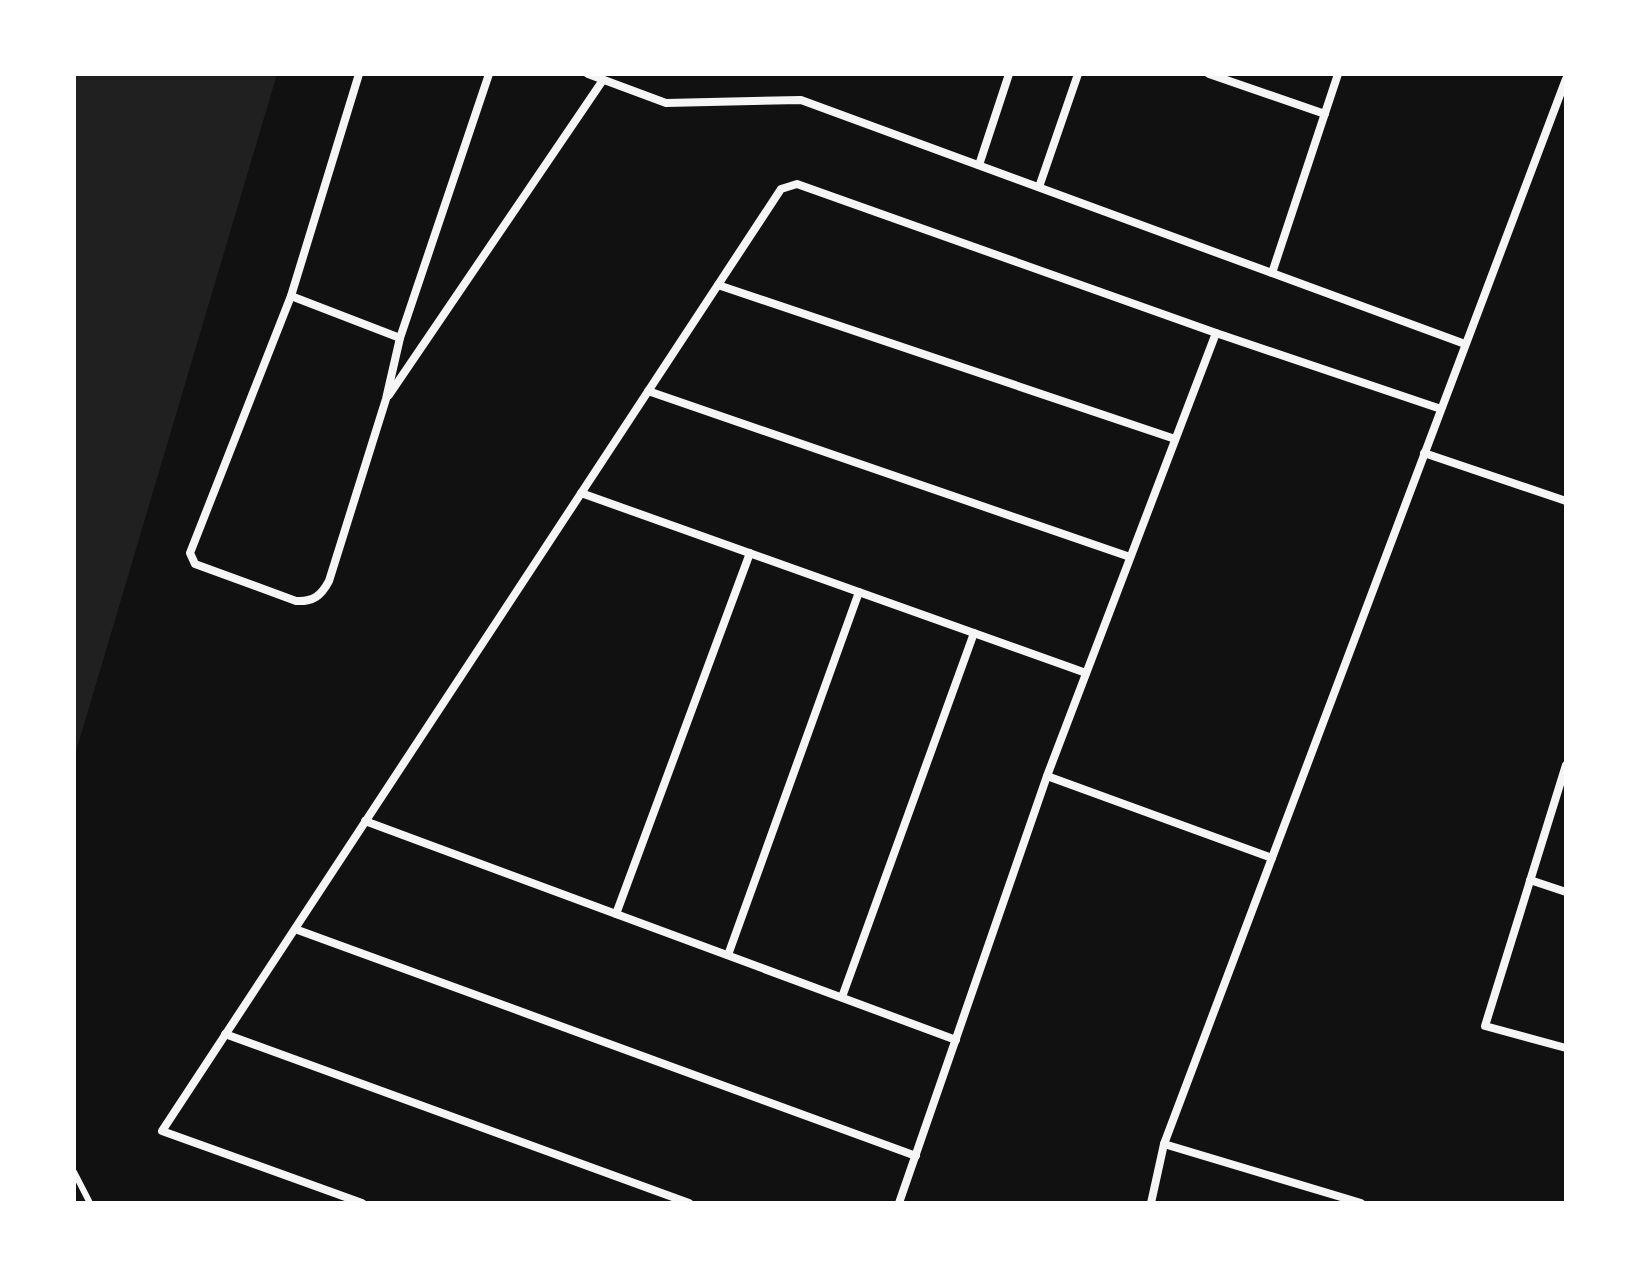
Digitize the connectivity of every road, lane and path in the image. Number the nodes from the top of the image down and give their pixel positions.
1 (359, 74) edge
2 (489, 74) edge
3 (588, 74) edge
4 (1009, 74) edge
5 (1078, 74) edge
6 (1209, 74) edge
7 (1338, 74) edge
8 (1566, 79) edge
9 (603, 80) junction
10 (1325, 114) junction
11 (979, 165) junction
12 (1039, 187) junction
13 (1272, 273) junction
14 (718, 285) junction
15 (291, 296) junction
16 (1216, 333) junction
17 (400, 338) junction
18 (1465, 344) junction
19 (648, 391) junction
20 (386, 399) junction
21 (1441, 409) junction
22 (1175, 439) junction
23 (1424, 453) junction
24 (581, 493) junction
25 (1566, 501) edge
26 (750, 553) junction
27 (1130, 557) junction
28 (859, 592) junction
29 (974, 633) junction
30 (1086, 673) junction
31 (1566, 768) edge
32 (1047, 776) junction
33 (365, 821) junction
34 (1272, 858) junction
35 (1530, 880) junction
36 (1566, 892) edge
37 (616, 914) junction
38 (295, 929) junction
39 (728, 955) junction
40 (842, 997) junction
41 (225, 1034) junction
42 (956, 1040) junction
43 (1566, 1048) edge
44 (1164, 1144) junction
45 (916, 1156) junction
46 (74, 1172) edge
47 (90, 1203) edge
48 (362, 1203) edge
49 (689, 1203) edge
50 (899, 1203) edge
51 (1151, 1203) edge
52 (1361, 1203) edge

1 - 15 street
2 - 17 street
3 - 9 street
4 - 11 street
5 - 12 street
6 - 10 street
7 - 10 street
8 - 18 street
9 - 11 street
9 - 20 street
10 - 13 street
11 - 12 street
12 - 13 street
13 - 18 street
14 - 16 street
14 - 19 street
14 - 22 street
15 - 17 street
15 - 20 street
16 - 21 street
16 - 22 street
17 - 20 street
18 - 21 street
19 - 24 street
19 - 27 street
21 - 23 street
22 - 27 street
23 - 25 street
23 - 34 street
24 - 26 street
24 - 33 street
26 - 28 street
26 - 37 street
27 - 30 street
28 - 29 street
28 - 39 street
29 - 30 street
29 - 40 street
30 - 32 street
31 - 35 street
32 - 34 street
32 - 42 street
33 - 37 street
33 - 38 street
34 - 44 street
35 - 36 street
35 - 43 street
37 - 39 street
38 - 41 street
38 - 45 street
39 - 40 street
40 - 42 street
41 - 48 street
41 - 49 street
42 - 45 street
44 - 51 street
44 - 52 street
45 - 50 street
46 - 47 lane

